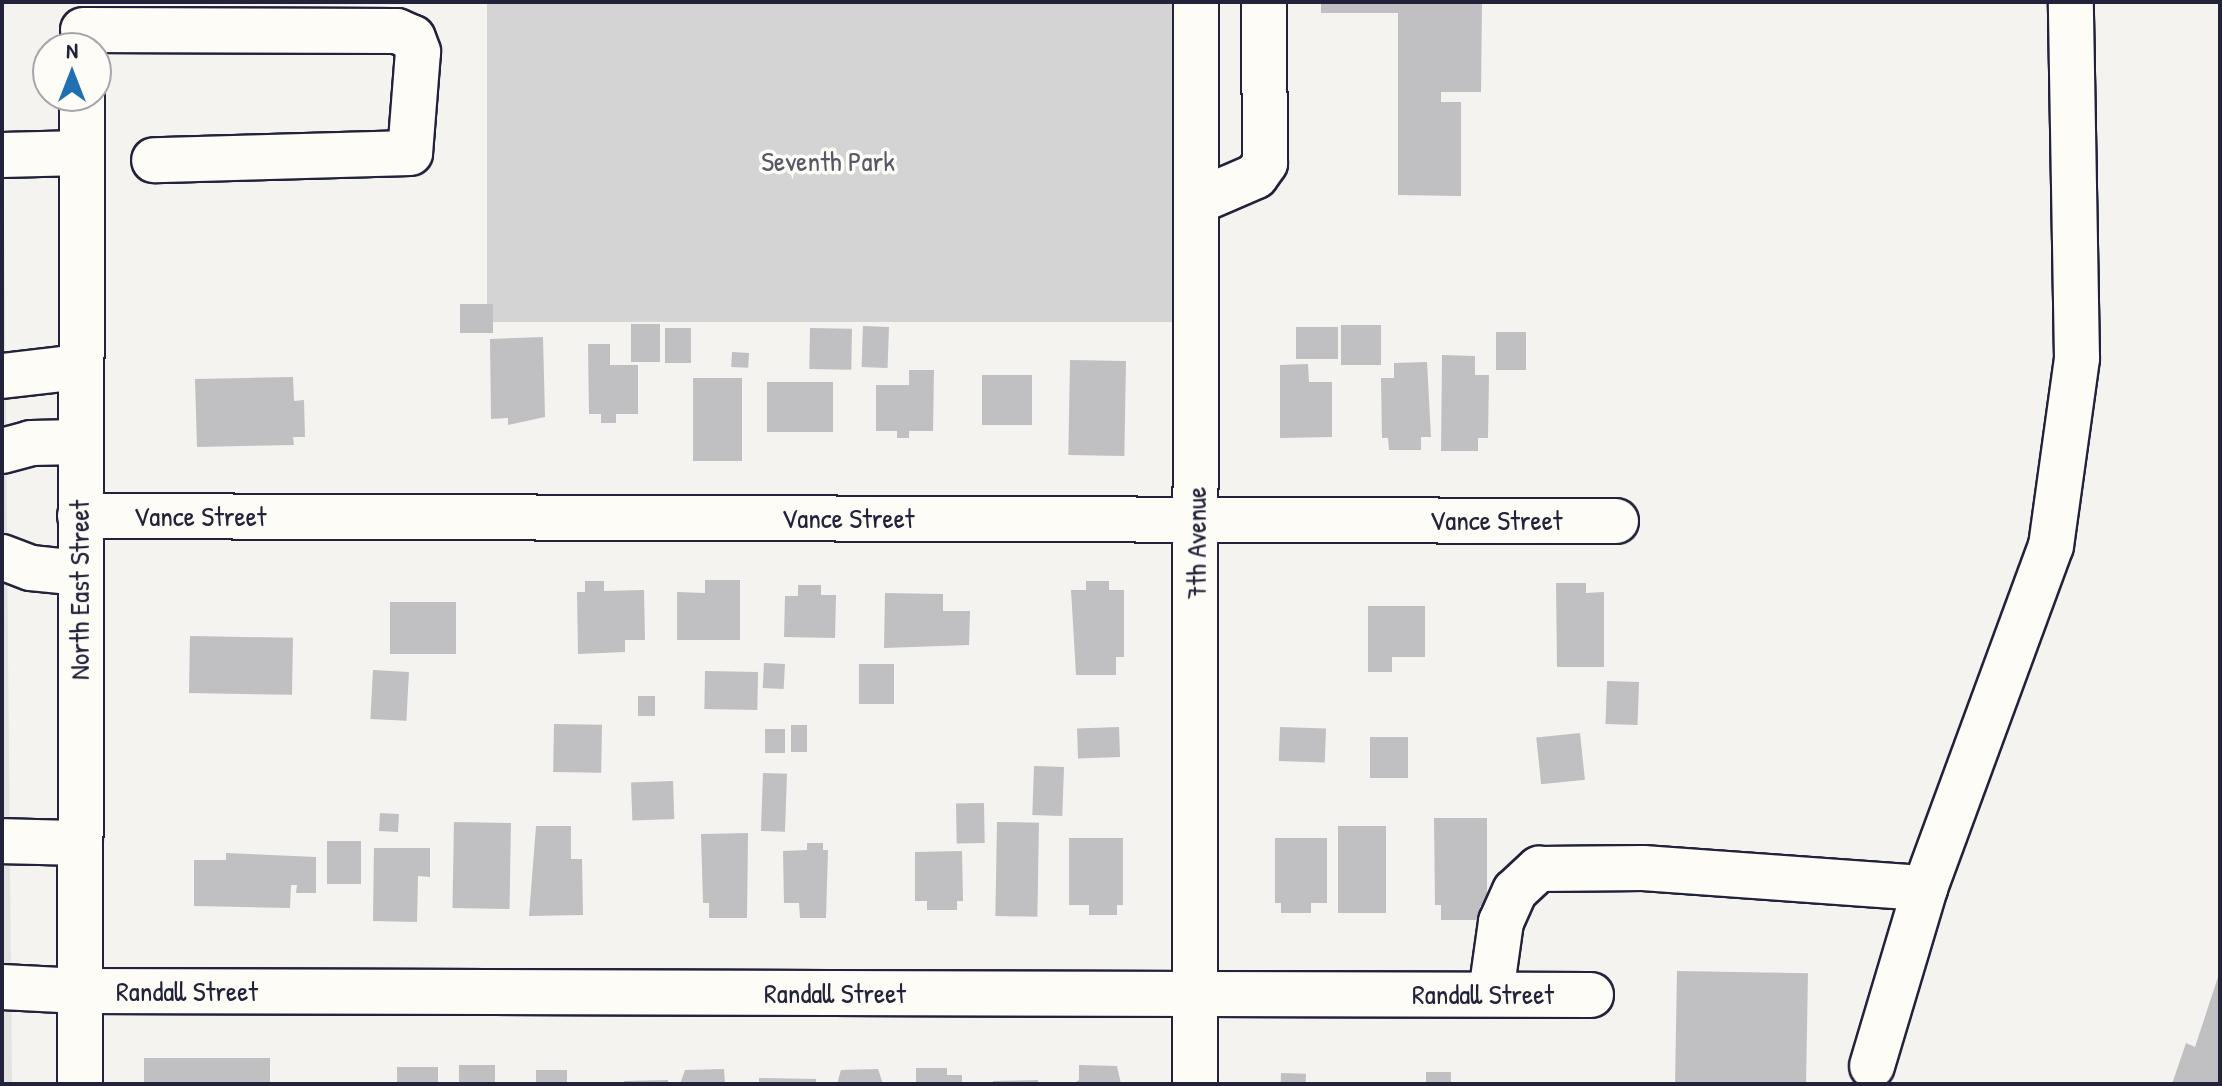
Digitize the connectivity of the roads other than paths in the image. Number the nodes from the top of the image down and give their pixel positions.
1 (1196, 2) edge
2 (1264, 2) edge
3 (2071, 2) edge
4 (246, 16) edge
5 (83, 27) edge
6 (82, 112) edge
7 (81, 153) junction
8 (2, 155) edge
9 (154, 160) dead end
10 (1196, 202) junction
11 (80, 367) junction
12 (2, 376) edge
13 (79, 442) junction
14 (2, 451) edge
15 (80, 516) junction
16 (1196, 519) junction
17 (1616, 521) dead end
18 (2, 557) edge
19 (79, 573) junction
20 (2, 840) edge
21 (80, 843) junction
22 (1925, 888) junction
23 (2, 987) edge
24 (80, 991) junction
25 (1491, 993) junction
26 (1195, 994) junction
27 (1591, 995) dead end
28 (1872, 1066) dead end
29 (80, 1084) edge
30 (1195, 1084) edge

1 - 10 street, 7th Avenue
2 - 10 street
3 - 22 street
4 - 5 street
4 - 9 street
6 - 7 street, North East Street
7 - 8 street
7 - 11 street, North East Street
10 - 16 street, 7th Avenue
11 - 12 street
11 - 13 street, North East Street
13 - 14 street
13 - 15 street, North East Street
15 - 16 street, Vance Street
15 - 19 street, North East Street
16 - 17 street, Vance Street
16 - 26 street, 7th Avenue
18 - 19 street
19 - 21 street, North East Street
20 - 21 street
21 - 24 street, North East Street
22 - 25 street
22 - 28 street
23 - 24 street, Randall Street
24 - 26 street, Randall Street
24 - 29 street, North East Street
25 - 26 street, Randall Street
25 - 27 street, Randall Street
26 - 30 street, 7th Avenue

